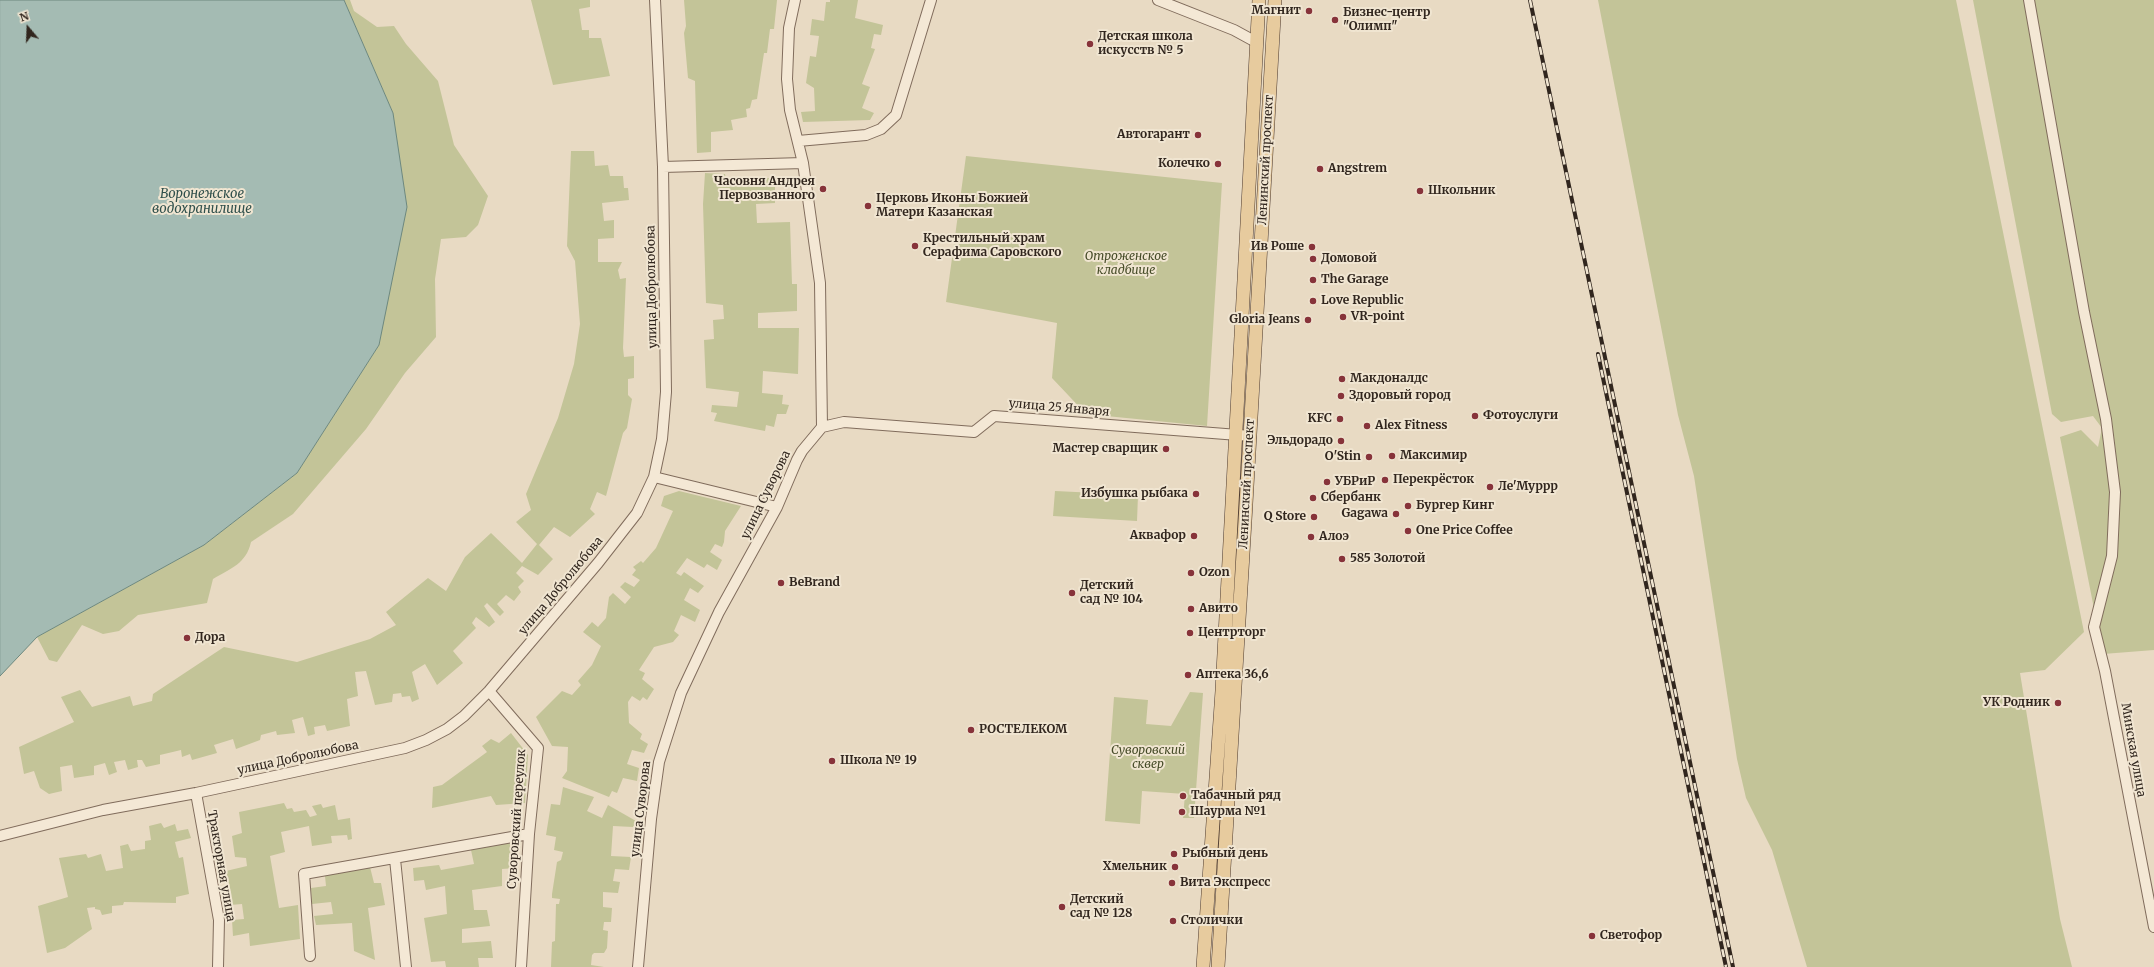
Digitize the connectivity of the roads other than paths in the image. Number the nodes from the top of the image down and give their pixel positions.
1 (655, 0) edge
2 (795, 0) edge
3 (931, 0) edge
4 (1158, 0) edge
5 (1259, 0) edge
6 (1275, 0) edge
7 (2029, 0) edge
8 (1256, 42) junction
9 (1271, 74) junction
10 (798, 141) junction
11 (803, 163) junction
12 (663, 167) junction
13 (822, 427) junction
14 (1236, 435) junction
15 (1251, 436) junction
16 (654, 477) junction
17 (777, 507) junction
18 (489, 691) junction
19 (196, 793) junction
20 (529, 834) junction
21 (0, 836) edge
22 (395, 859) junction
23 (2154, 927) edge
24 (310, 956) dead end
25 (218, 967) edge
26 (406, 967) edge
27 (521, 967) edge
28 (638, 967) edge
29 (1203, 967) edge
30 (1218, 967) edge

1 - 12 street, улица Добролюбова
2 - 10 street
3 - 10 street
4 - 8 street
5 - 8 main road, Ленинский проспект
6 - 9 main road, Ленинский проспект
7 - 23 street, Минская улица
8 - 9 main road
8 - 14 main road, Ленинский проспект
9 - 15 main road, Ленинский проспект
10 - 11 street
11 - 12 street
11 - 13 street
12 - 16 street, улица Добролюбова
13 - 14 street, улица 25 Января
13 - 17 street, улица Суворова
14 - 15 street, улица 25 Января
14 - 29 main road, Ленинский проспект
15 - 30 main road, Ленинский проспект
16 - 17 street
16 - 18 street, улица Добролюбова
17 - 28 street, улица Суворова
18 - 19 street, улица Добролюбова
18 - 20 street, Суворовский переулок
19 - 21 street, улица Добролюбова
19 - 25 street, Тракторная улица
20 - 22 street
20 - 27 street, Суворовский переулок
22 - 24 street
22 - 26 street

